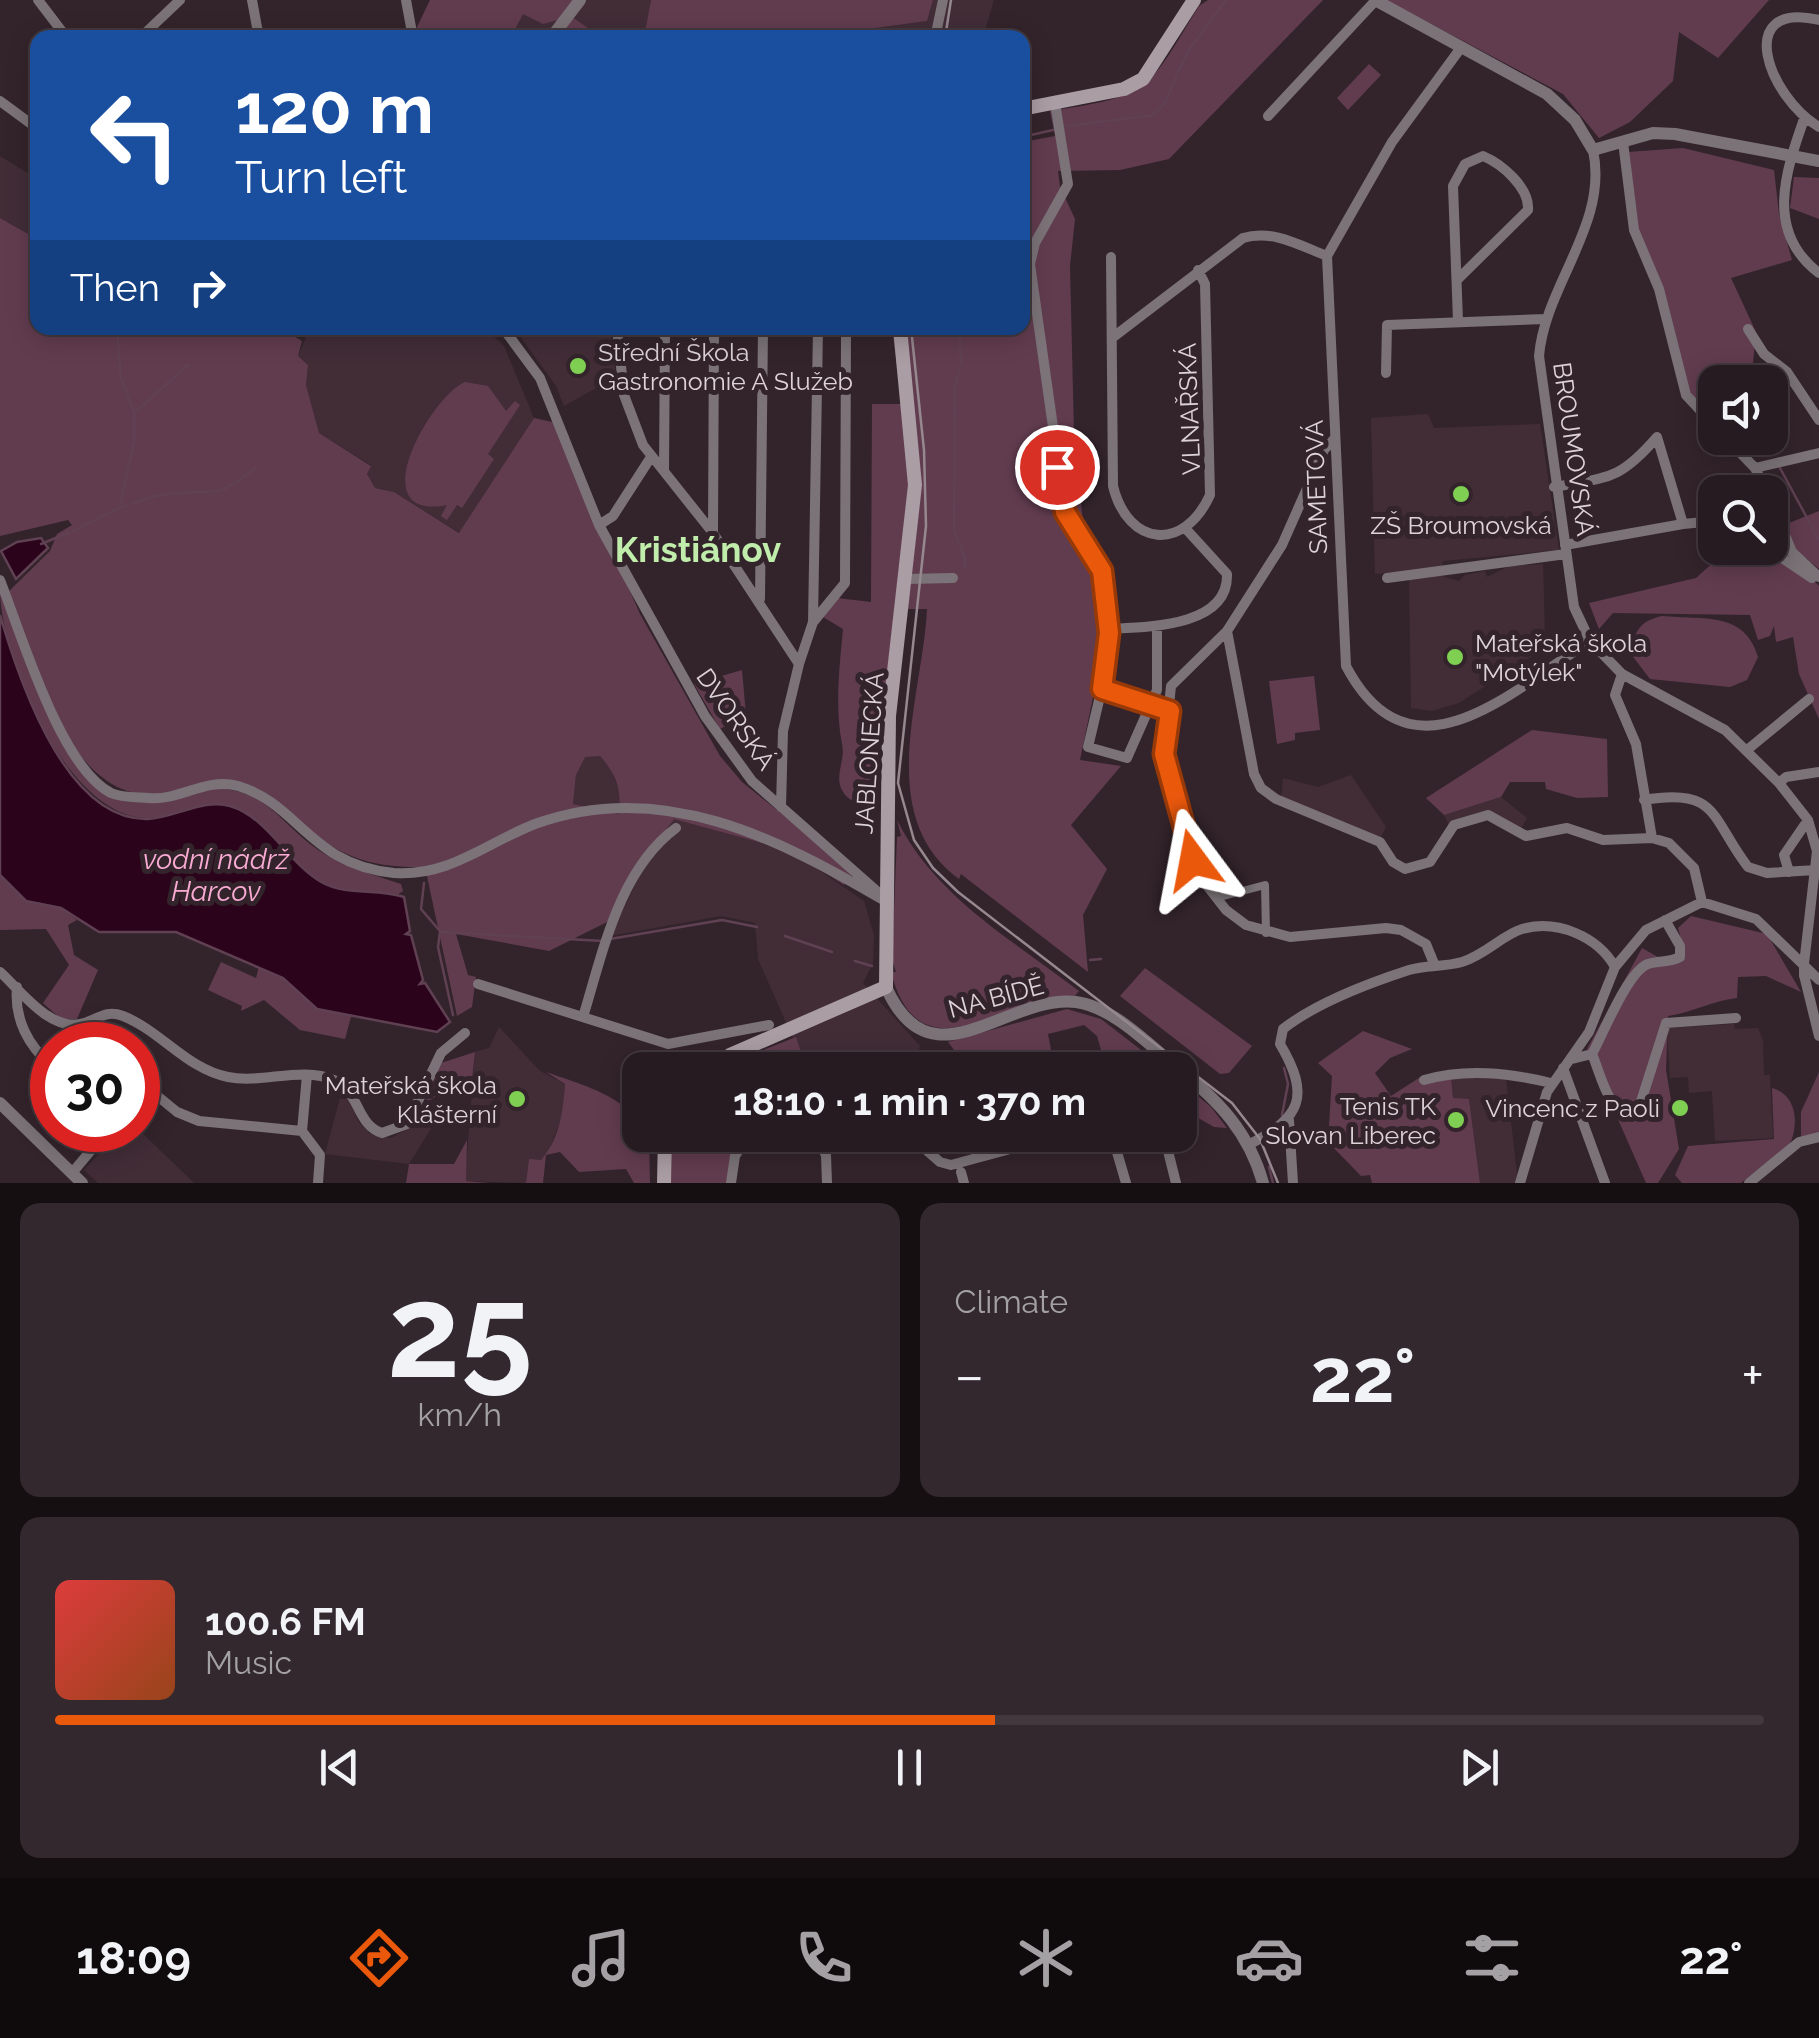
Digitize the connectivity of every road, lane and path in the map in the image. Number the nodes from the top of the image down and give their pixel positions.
1 (38, 0) edge
2 (180, 0) edge
3 (252, 0) edge
4 (406, 0) edge
5 (580, 0) edge
6 (943, 0) edge
7 (1194, 0) edge
8 (1375, 0) edge
9 (1819, 20) edge
10 (60, 30) edge
11 (148, 30) edge
12 (258, 30) edge
13 (412, 30) edge
14 (557, 30) edge
15 (937, 30) edge
16 (1460, 49) junction
17 (0, 101) edge
18 (1056, 103) junction
19 (1030, 108) edge
20 (1268, 116) dead end
21 (1804, 119) junction
22 (30, 123) edge
23 (1819, 127) edge
24 (1622, 142) junction
25 (1593, 150) junction
26 (1790, 155) junction
27 (1819, 162) edge
28 (1327, 256) junction
29 (1111, 257) dead end
30 (1198, 270) junction
31 (1819, 273) edge
32 (1458, 279) junction
33 (1545, 318) junction
34 (1458, 320) junction
35 (1748, 329) dead end
36 (509, 335) edge
37 (617, 335) edge
38 (665, 335) edge
39 (714, 335) edge
40 (763, 335) edge
41 (818, 335) edge
42 (846, 335) edge
43 (901, 335) edge
44 (1112, 338) junction
45 (1386, 373) dead end
46 (1698, 408) edge
47 (1819, 420) edge
48 (1334, 439) junction
49 (1819, 452) edge
50 (1742, 455) edge
51 (651, 457) junction
52 (1755, 468) junction
53 (664, 472) junction
54 (1758, 475) edge
55 (1554, 487) junction
56 (1698, 523) edge
57 (1683, 524) junction
58 (599, 526) junction
59 (1186, 529) junction
60 (713, 532) junction
61 (1788, 542) edge
62 (1565, 550) junction
63 (1788, 561) edge
64 (953, 578) dead end
65 (1387, 578) dead end
66 (907, 579) junction
67 (0, 580) edge
68 (1819, 580) edge
69 (760, 600) junction
70 (814, 622) junction
71 (1157, 627) junction
72 (1108, 629) junction
73 (1227, 631) junction
74 (1590, 641) junction
75 (800, 664) junction
76 (1622, 674) junction
77 (1102, 689) junction
78 (1809, 699) dead end
79 (1151, 701) junction
80 (1170, 711) junction
81 (1747, 750) junction
82 (1819, 772) edge
83 (1779, 783) junction
84 (1644, 800) junction
85 (781, 807) junction
86 (686, 814) junction
87 (1808, 820) junction
88 (1652, 838) junction
89 (1818, 851) edge
90 (1816, 870) junction
91 (1788, 872) junction
92 (1216, 898) junction
93 (885, 900) junction
94 (1702, 902) junction
95 (1665, 920) junction
96 (1266, 933) junction
97 (1813, 946) edge
98 (1435, 966) junction
99 (1615, 967) junction
100 (0, 972) edge
101 (1819, 980) edge
102 (478, 984) dead end
103 (886, 986) junction
104 (17, 988) junction
105 (583, 1017) junction
106 (1736, 1018) dead end
107 (769, 1026) dead end
108 (464, 1033) dead end
109 (1819, 1036) edge
110 (30, 1040) edge
111 (737, 1052) edge
112 (1156, 1052) edge
113 (1592, 1054) junction
114 (1572, 1058) junction
115 (1563, 1068) junction
116 (307, 1075) junction
117 (1424, 1080) dead end
118 (1552, 1083) junction
119 (1197, 1085) edge
120 (160, 1098) edge
121 (1, 1106) edge
122 (1289, 1120) junction
123 (302, 1131) junction
124 (1819, 1137) edge
125 (1250, 1144) junction
126 (94, 1152) edge
127 (665, 1152) edge
128 (737, 1152) edge
129 (825, 1152) edge
130 (929, 1152) edge
131 (1000, 1152) edge
132 (1117, 1152) edge
133 (1168, 1152) edge
134 (77, 1178) edge
135 (318, 1183) edge
136 (664, 1183) edge
137 (731, 1183) edge
138 (826, 1183) edge
139 (1126, 1183) edge
140 (1176, 1183) edge
141 (1263, 1183) edge
142 (1293, 1183) edge
143 (1520, 1183) edge
144 (1605, 1183) edge
145 (1749, 1183) edge

1 - 10 street
2 - 11 street
3 - 12 street
4 - 13 street
5 - 14 street
6 - 15 street
7 - 18 main road
8 - 16 street
8 - 20 street
9 - 21 street
16 - 25 street
16 - 28 street
17 - 22 street
18 - 19 main road
18 - 72 street
21 - 23 street
21 - 26 street
24 - 25 street
24 - 26 street
24 - 46 street
25 - 33 street, BROUMOVSKÁ
26 - 27 street
26 - 31 street
28 - 30 street
28 - 48 street, SAMETOVÁ
29 - 44 street
30 - 44 street
30 - 59 street, VLNAŘSKÁ
32 - 32 street
32 - 34 street
33 - 34 street
33 - 55 street, BROUMOVSKÁ
34 - 45 street
35 - 47 street
36 - 58 street, DVORSKÁ
37 - 51 street
38 - 53 street
39 - 60 street
40 - 69 street
41 - 70 street
42 - 70 street
43 - 66 main road, JABLONECKÁ
44 - 59 street
48 - 73 street
48 - 74 street, SAMETOVÁ
49 - 52 street
50 - 52 street
51 - 53 street
51 - 58 street
52 - 54 street
53 - 60 street
55 - 57 street
55 - 62 street, BROUMOVSKÁ
56 - 57 street
57 - 62 street
58 - 85 street, DVORSKÁ
59 - 71 street
60 - 69 street
61 - 68 street
62 - 65 street, BROUMOVSKÁ
62 - 74 street, BROUMOVSKÁ
63 - 68 street
64 - 66 street
66 - 93 main road, JABLONECKÁ
67 - 86 street
69 - 75 street
70 - 75 street
71 - 72 street
71 - 79 street
72 - 77 street
73 - 80 street
73 - 88 street
74 - 76 street, BROUMOVSKÁ
75 - 85 street
76 - 81 street, BROUMOVSKÁ
76 - 84 street
77 - 79 street
77 - 79 street
78 - 81 street
79 - 80 street
80 - 92 street
81 - 83 street, BROUMOVSKÁ
82 - 83 street
83 - 87 street, BROUMOVSKÁ
84 - 88 street
84 - 91 street
85 - 93 street, DVORSKÁ
86 - 93 street
86 - 105 street
87 - 89 street
87 - 91 street
88 - 94 street
89 - 90 street
90 - 91 street
90 - 97 street
92 - 96 street
92 - 96 street
93 - 103 main road, JABLONECKÁ
94 - 95 street
94 - 101 street
95 - 99 street
95 - 113 street
96 - 98 street
97 - 109 street
98 - 99 street
98 - 122 street
99 - 114 street
100 - 104 street
102 - 105 street
103 - 111 main road
103 - 112 street, NA BÍDĚ
104 - 110 street
104 - 116 street
105 - 107 street
106 - 113 street
108 - 116 street
113 - 114 street
114 - 115 street
115 - 118 street
115 - 144 street
116 - 123 street
117 - 118 street
118 - 143 street
119 - 125 street, NA BÍDĚ
120 - 123 street
121 - 134 street
122 - 125 street
122 - 142 street
123 - 135 street
124 - 145 street
125 - 141 street, NA BÍDĚ
126 - 134 street
127 - 136 main road
128 - 137 street
129 - 138 street
130 - 131 street
132 - 139 street
133 - 140 street

